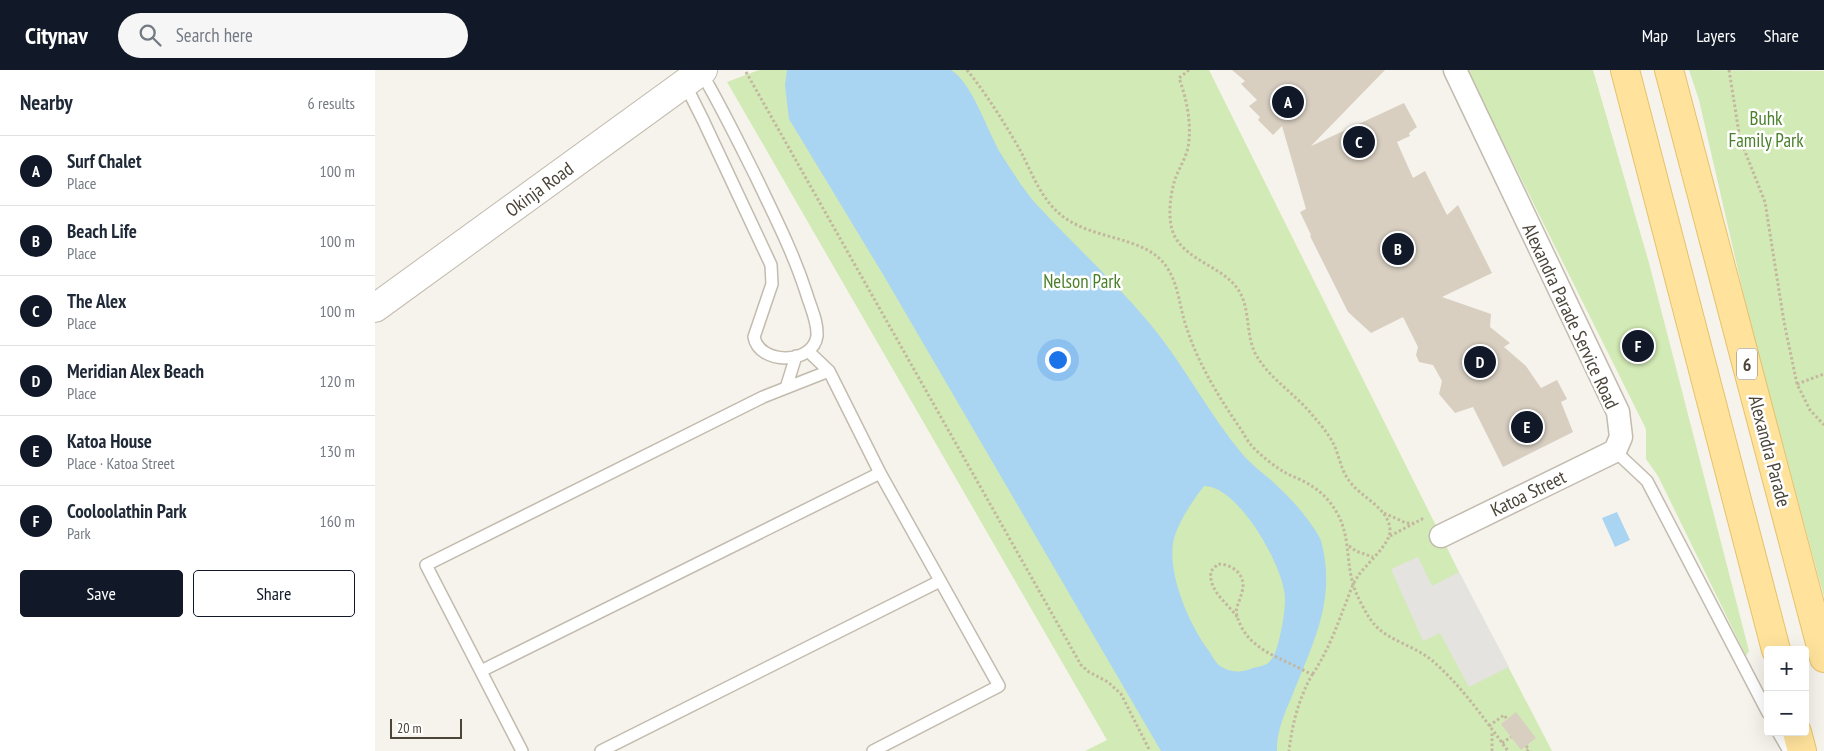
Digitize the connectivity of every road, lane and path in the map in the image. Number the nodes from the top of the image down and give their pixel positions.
1 (967, 70) edge
2 (1189, 70) edge
3 (1455, 70) edge
4 (1625, 70) edge
5 (1669, 70) edge
6 (1729, 70) edge
7 (746, 72) dead end
8 (696, 75) edge
9 (375, 308) edge
10 (808, 351) junction
11 (796, 356) junction
12 (829, 371) junction
13 (1824, 374) edge
14 (1797, 384) junction
15 (786, 388) junction
16 (1824, 425) edge
17 (1615, 451) junction
18 (880, 473) junction
19 (1383, 513) junction
20 (1415, 523) junction
21 (1390, 536) junction
22 (1441, 536) joint
23 (1348, 545) junction
24 (1373, 557) junction
25 (940, 581) junction
26 (1353, 584) junction
27 (1237, 617) junction
28 (1775, 646) edge
29 (1824, 658) edge
30 (481, 671) junction
31 (1310, 674) junction
32 (1764, 705) edge
33 (1507, 719) dead end
34 (1491, 728) junction
35 (1780, 736) edge
36 (1798, 736) edge
37 (1511, 737) dead end
38 (1502, 743) junction
39 (1526, 746) dead end
40 (522, 751) edge
41 (601, 751) edge
42 (873, 751) edge
43 (1150, 751) edge
44 (1289, 751) edge
45 (1492, 751) edge
46 (1508, 751) edge
47 (1527, 751) edge
48 (1789, 751) edge
49 (1802, 751) edge

1 - 23 path
2 - 19 path
3 - 17 street, Alexandra Parade Service Road
4 - 28 main road
5 - 29 main road, Alexandra Parade / 6
6 - 14 path
7 - 43 path
8 - 9 street, Okinja Road
8 - 10 lane
8 - 11 lane
10 - 11 lane
10 - 12 lane
11 - 15 lane
12 - 15 lane
12 - 18 lane
13 - 14 path
14 - 16 path
15 - 30 lane
17 - 22 street, Katoa Street
17 - 32 lane
18 - 25 lane
18 - 30 lane
19 - 20 path
19 - 21 path
20 - 21 path
20 - 22 path
21 - 24 path
23 - 24 path
23 - 26 path
24 - 26 path
25 - 41 lane
25 - 42 lane
26 - 31 path
26 - 34 path
27 - 27 path
27 - 31 path
30 - 40 lane
31 - 44 path
33 - 34 path
34 - 38 path
34 - 45 path
35 - 48 lane
36 - 49 main road
37 - 38 path
38 - 46 path
39 - 47 path

